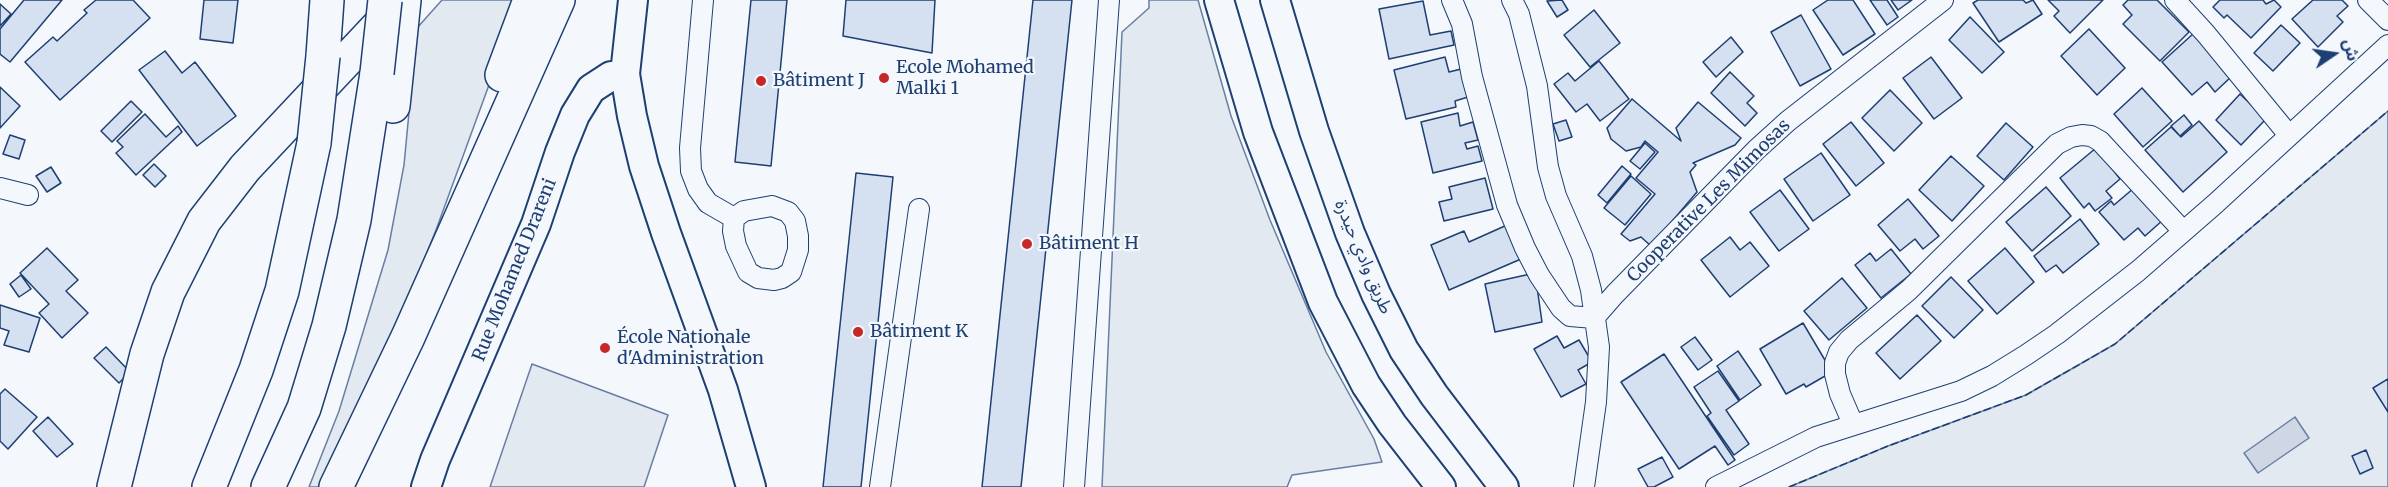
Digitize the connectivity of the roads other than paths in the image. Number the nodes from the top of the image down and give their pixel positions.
1 (327, 0) edge
2 (385, 0) edge
3 (404, 0) edge
4 (530, 0) edge
5 (558, 0) edge
6 (633, 0) edge
7 (703, 0) edge
8 (1109, 0) edge
9 (1219, 0) edge
10 (1275, 0) edge
11 (1452, 0) edge
12 (1512, 0) edge
13 (1943, 0) edge
14 (2175, 0) edge
15 (2368, 0) edge
16 (2388, 20) edge
17 (2388, 45) edge
18 (625, 74) junction
19 (2288, 134) junction
20 (0, 188) edge
21 (28, 195) dead end
22 (919, 209) dead end
23 (734, 218) dead end
24 (2183, 231) junction
25 (1594, 318) junction
26 (408, 337) junction
27 (304, 408) junction
28 (1853, 424) junction
29 (114, 487) edge
30 (209, 487) edge
31 (268, 487) edge
32 (336, 487) edge
33 (426, 487) edge
34 (751, 487) edge
35 (880, 487) edge
36 (1074, 487) edge
37 (1441, 487) edge
38 (1504, 487) edge
39 (1584, 487) edge
40 (1716, 487) edge

1 - 30 highway, bridge
2 - 27 highway, bridge
3 - 27 highway
3 - 29 highway
4 - 26 highway
5 - 26 highway
6 - 18 main road
7 - 23 street
8 - 36 street
9 - 37 main road
10 - 38 main road, طريق وادي حيدرة
11 - 25 street
12 - 25 street
13 - 25 street, Cooperative Les Mimosas
14 - 19 street
15 - 16 street
17 - 19 street
18 - 33 main road, Rue Mohamed Drareni
18 - 34 main road
19 - 24 street
20 - 21 street
22 - 35 street
24 - 28 street
24 - 28 street
25 - 39 street
26 - 32 highway
27 - 31 highway
28 - 40 street

